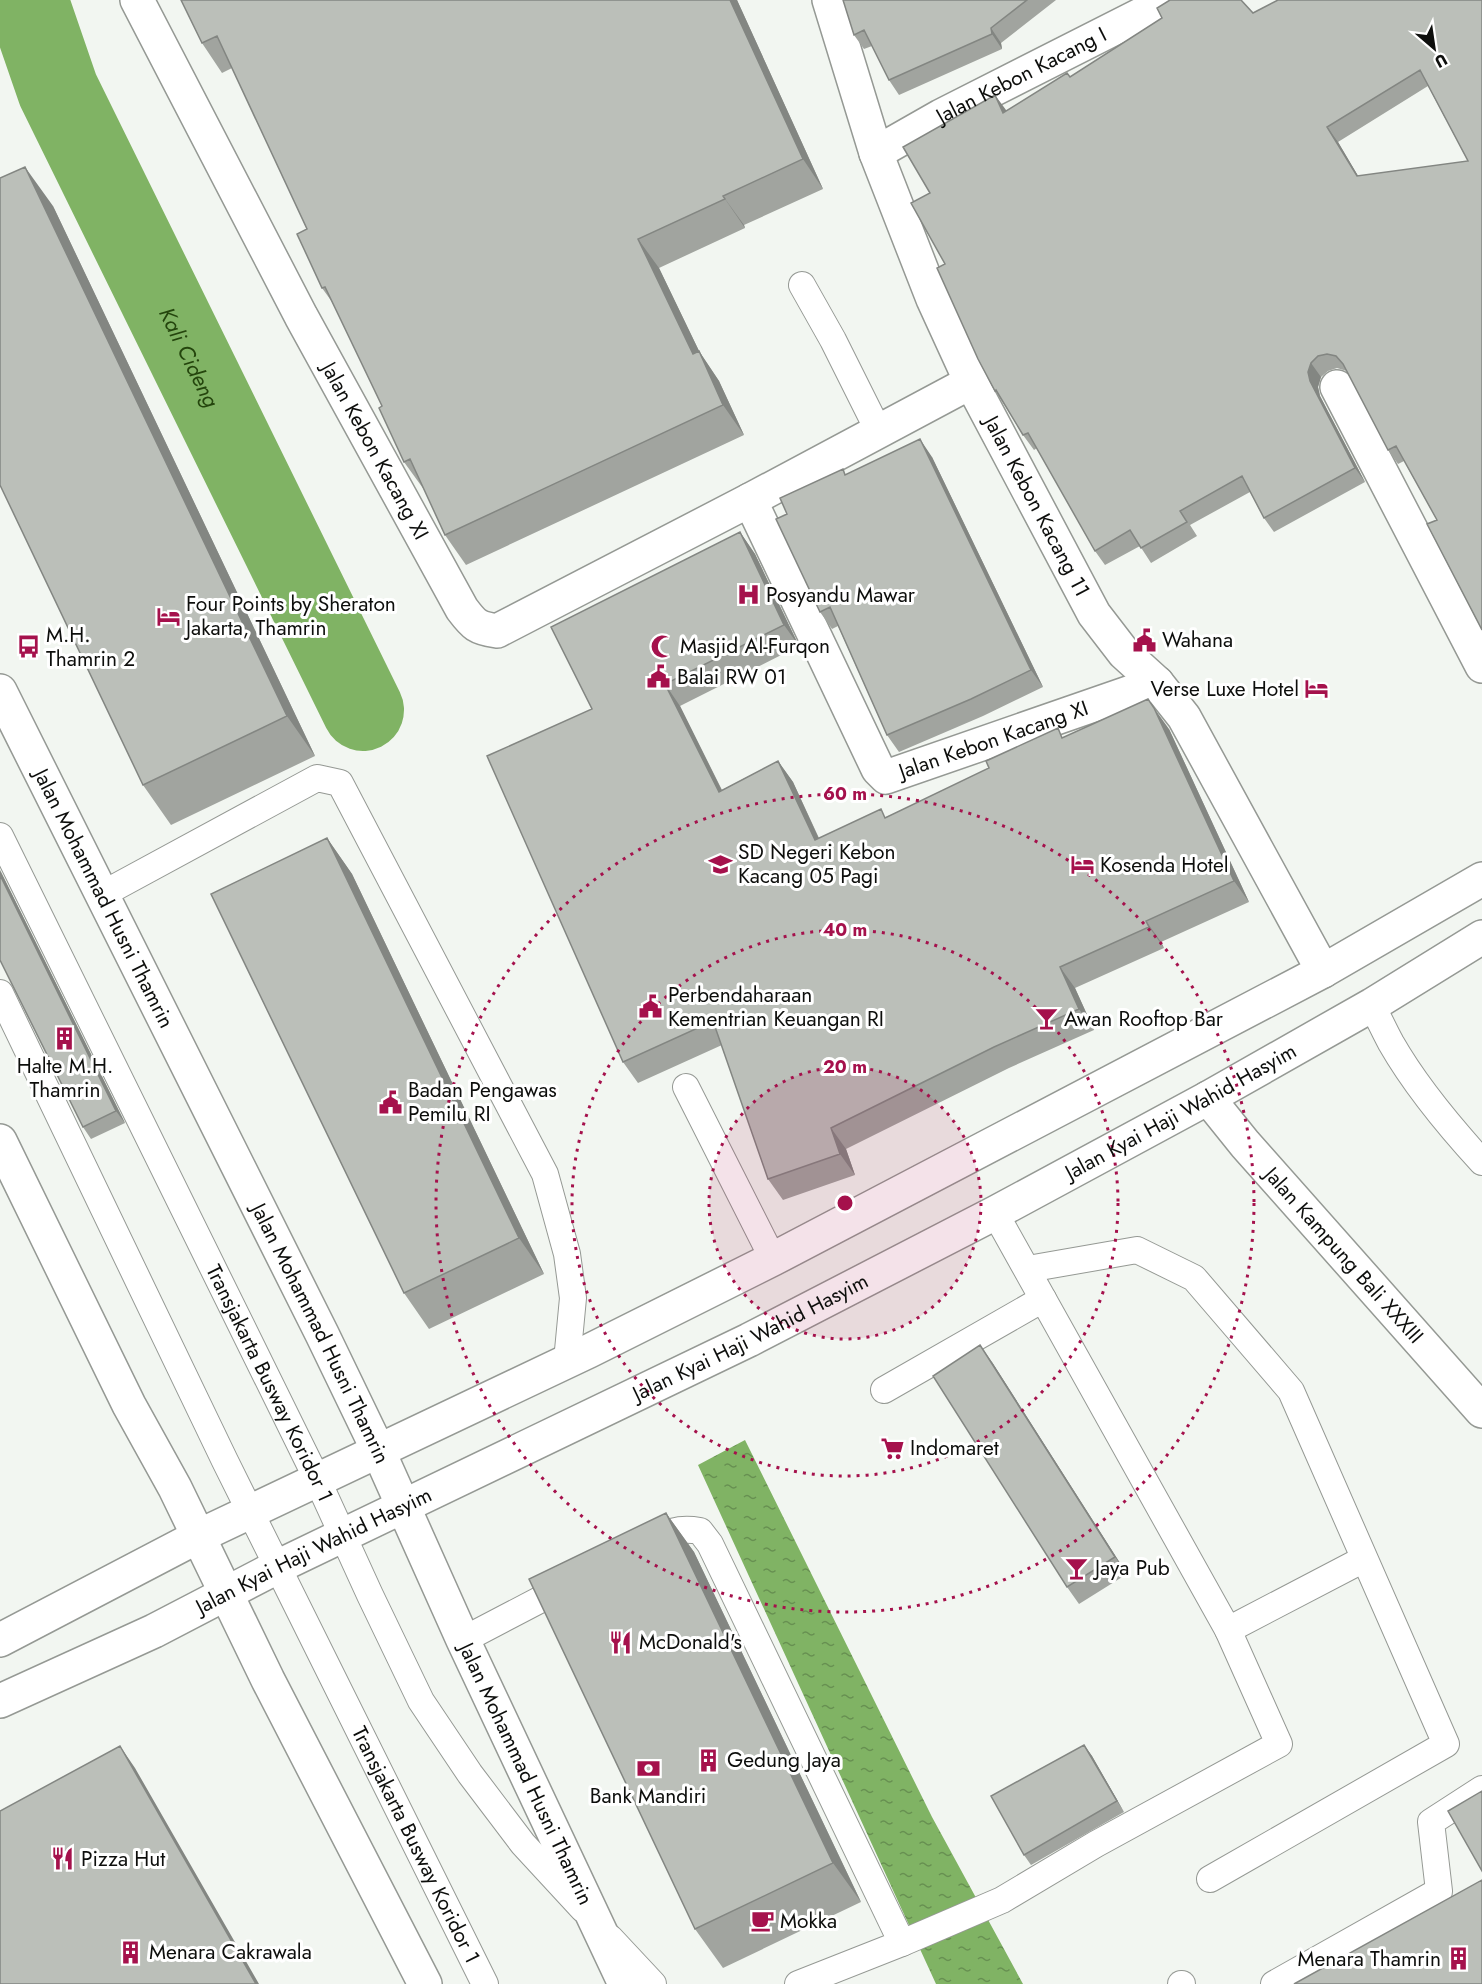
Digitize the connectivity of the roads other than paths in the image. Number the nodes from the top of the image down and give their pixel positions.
1 (137, 0) edge
2 (829, 0) edge
3 (1170, 0) edge
4 (876, 153) junction
5 (802, 285) dead end
6 (971, 382) junction
7 (1338, 387) edge
8 (878, 430) junction
9 (750, 500) junction
10 (1482, 666) edge
11 (1156, 683) junction
12 (0, 691) edge
13 (0, 836) edge
14 (1482, 879) edge
15 (100, 895) junction
16 (1482, 937) edge
17 (1323, 971) junction
18 (0, 993) edge
19 (1372, 1005) junction
20 (686, 1086) dead end
21 (1208, 1098) junction
22 (0, 1141) edge
23 (1482, 1162) edge
24 (995, 1213) junction
25 (773, 1259) junction
26 (1028, 1269) junction
27 (1043, 1299) junction
28 (578, 1356) junction
29 (884, 1390) dead end
30 (1482, 1411) edge
31 (378, 1450) junction
32 (316, 1479) junction
33 (404, 1508) junction
34 (250, 1511) junction
35 (199, 1536) junction
36 (343, 1536) junction
37 (627, 1554) edge
38 (1364, 1559) junction
39 (277, 1567) junction
40 (587, 1575) edge
41 (226, 1594) junction
42 (1228, 1630) junction
43 (0, 1640) edge
44 (463, 1640) junction
45 (0, 1701) edge
46 (1482, 1789) edge
47 (1210, 1879) dead end
48 (596, 1923) junction
49 (904, 1943) junction
50 (425, 1984) edge
51 (485, 1984) edge
52 (625, 1984) edge
53 (653, 1984) edge
54 (798, 1984) edge
55 (1274, 1984) edge

1 - 9 main road, Jalan Kebon Kacang XI
2 - 4 main road, Jalan Kebon Kacang 11
3 - 4 main road, Jalan Kebon Kacang I
4 - 6 main road, Jalan Kebon Kacang 11
5 - 8 lane
6 - 8 main road, Jalan Kebon Kacang XI
6 - 11 main road, Jalan Kebon Kacang 11
7 - 10 main road
8 - 9 main road, Jalan Kebon Kacang XI
9 - 11 main road, Jalan Kebon Kacang XI
11 - 17 main road, Jalan Kebon Kacang 11
12 - 15 main road, Jalan Mohammad Husni Thamrin
13 - 32 lane, Transjakarta Busway Koridor 1
14 - 17 main road
15 - 28 lane
15 - 31 main road, Jalan Mohammad Husni Thamrin
16 - 19 main road, Jalan Kyai Haji Wahid Hasyim
17 - 25 main road
18 - 34 lane, Transjakarta Busway Koridor 1
19 - 21 main road, Jalan Kyai Haji Wahid Hasyim
19 - 23 lane
20 - 25 lane
21 - 24 main road, Jalan Kyai Haji Wahid Hasyim
21 - 30 main road, Jalan Kampung Bali XXXIII
22 - 35 main road
24 - 26 lane
24 - 33 main road, Jalan Kyai Haji Wahid Hasyim
25 - 28 main road
26 - 27 lane
26 - 38 lane
27 - 29 lane
27 - 42 lane
28 - 31 main road
31 - 32 main road
31 - 33 main road, Jalan Mohammad Husni Thamrin
32 - 34 main road
32 - 36 lane, Transjakarta Busway Koridor 1
33 - 36 main road, Jalan Kyai Haji Wahid Hasyim
33 - 44 main road, Jalan Mohammad Husni Thamrin
34 - 35 main road
34 - 39 lane, Transjakarta Busway Koridor 1
35 - 41 main road
35 - 43 main road
36 - 39 main road, Jalan Kyai Haji Wahid Hasyim
36 - 48 lane, Transjakarta Busway Koridor 1
37 - 49 lane
38 - 42 lane
38 - 47 lane
39 - 41 main road, Jalan Kyai Haji Wahid Hasyim
39 - 51 lane, Transjakarta Busway Koridor 1
40 - 44 lane
41 - 45 main road, Jalan Kyai Haji Wahid Hasyim
41 - 50 main road
42 - 49 lane
44 - 48 main road, Jalan Mohammad Husni Thamrin
46 - 55 lane
48 - 52 main road, Jalan Mohammad Husni Thamrin
48 - 53 lane, Transjakarta Busway Koridor 1
49 - 54 lane

